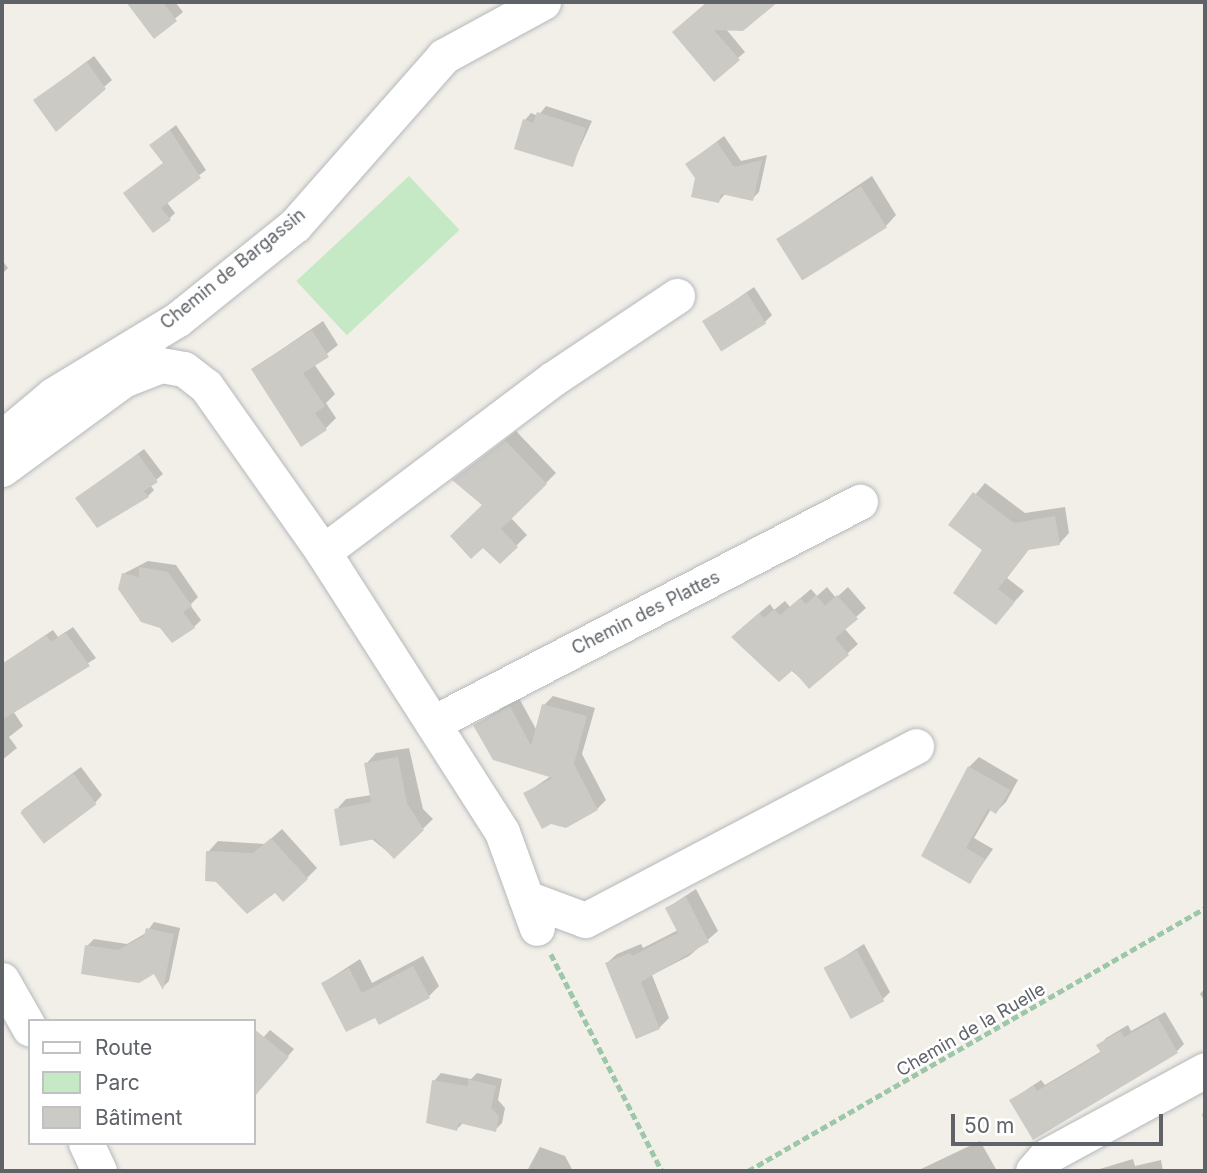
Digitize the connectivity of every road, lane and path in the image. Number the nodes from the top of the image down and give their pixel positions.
1 (543, 2) edge
2 (677, 296) dead end
3 (3, 443) edge
4 (860, 502) dead end
5 (323, 552) junction
6 (433, 723) junction
7 (916, 746) dead end
8 (1205, 908) edge
9 (531, 913) junction
10 (2, 980) edge
11 (28, 1026) edge
12 (1205, 1070) edge
13 (87, 1145) edge
14 (99, 1171) edge
15 (662, 1171) edge
16 (748, 1171) edge
17 (1033, 1171) edge

1 - 3 street, Chemin de Bargassin
2 - 5 street
3 - 5 street
4 - 6 street, Chemin des Plattes
5 - 6 street
6 - 9 street
7 - 9 street
8 - 16 path, Chemin de la Ruelle
9 - 15 path
10 - 11 street
12 - 17 street
13 - 14 street

